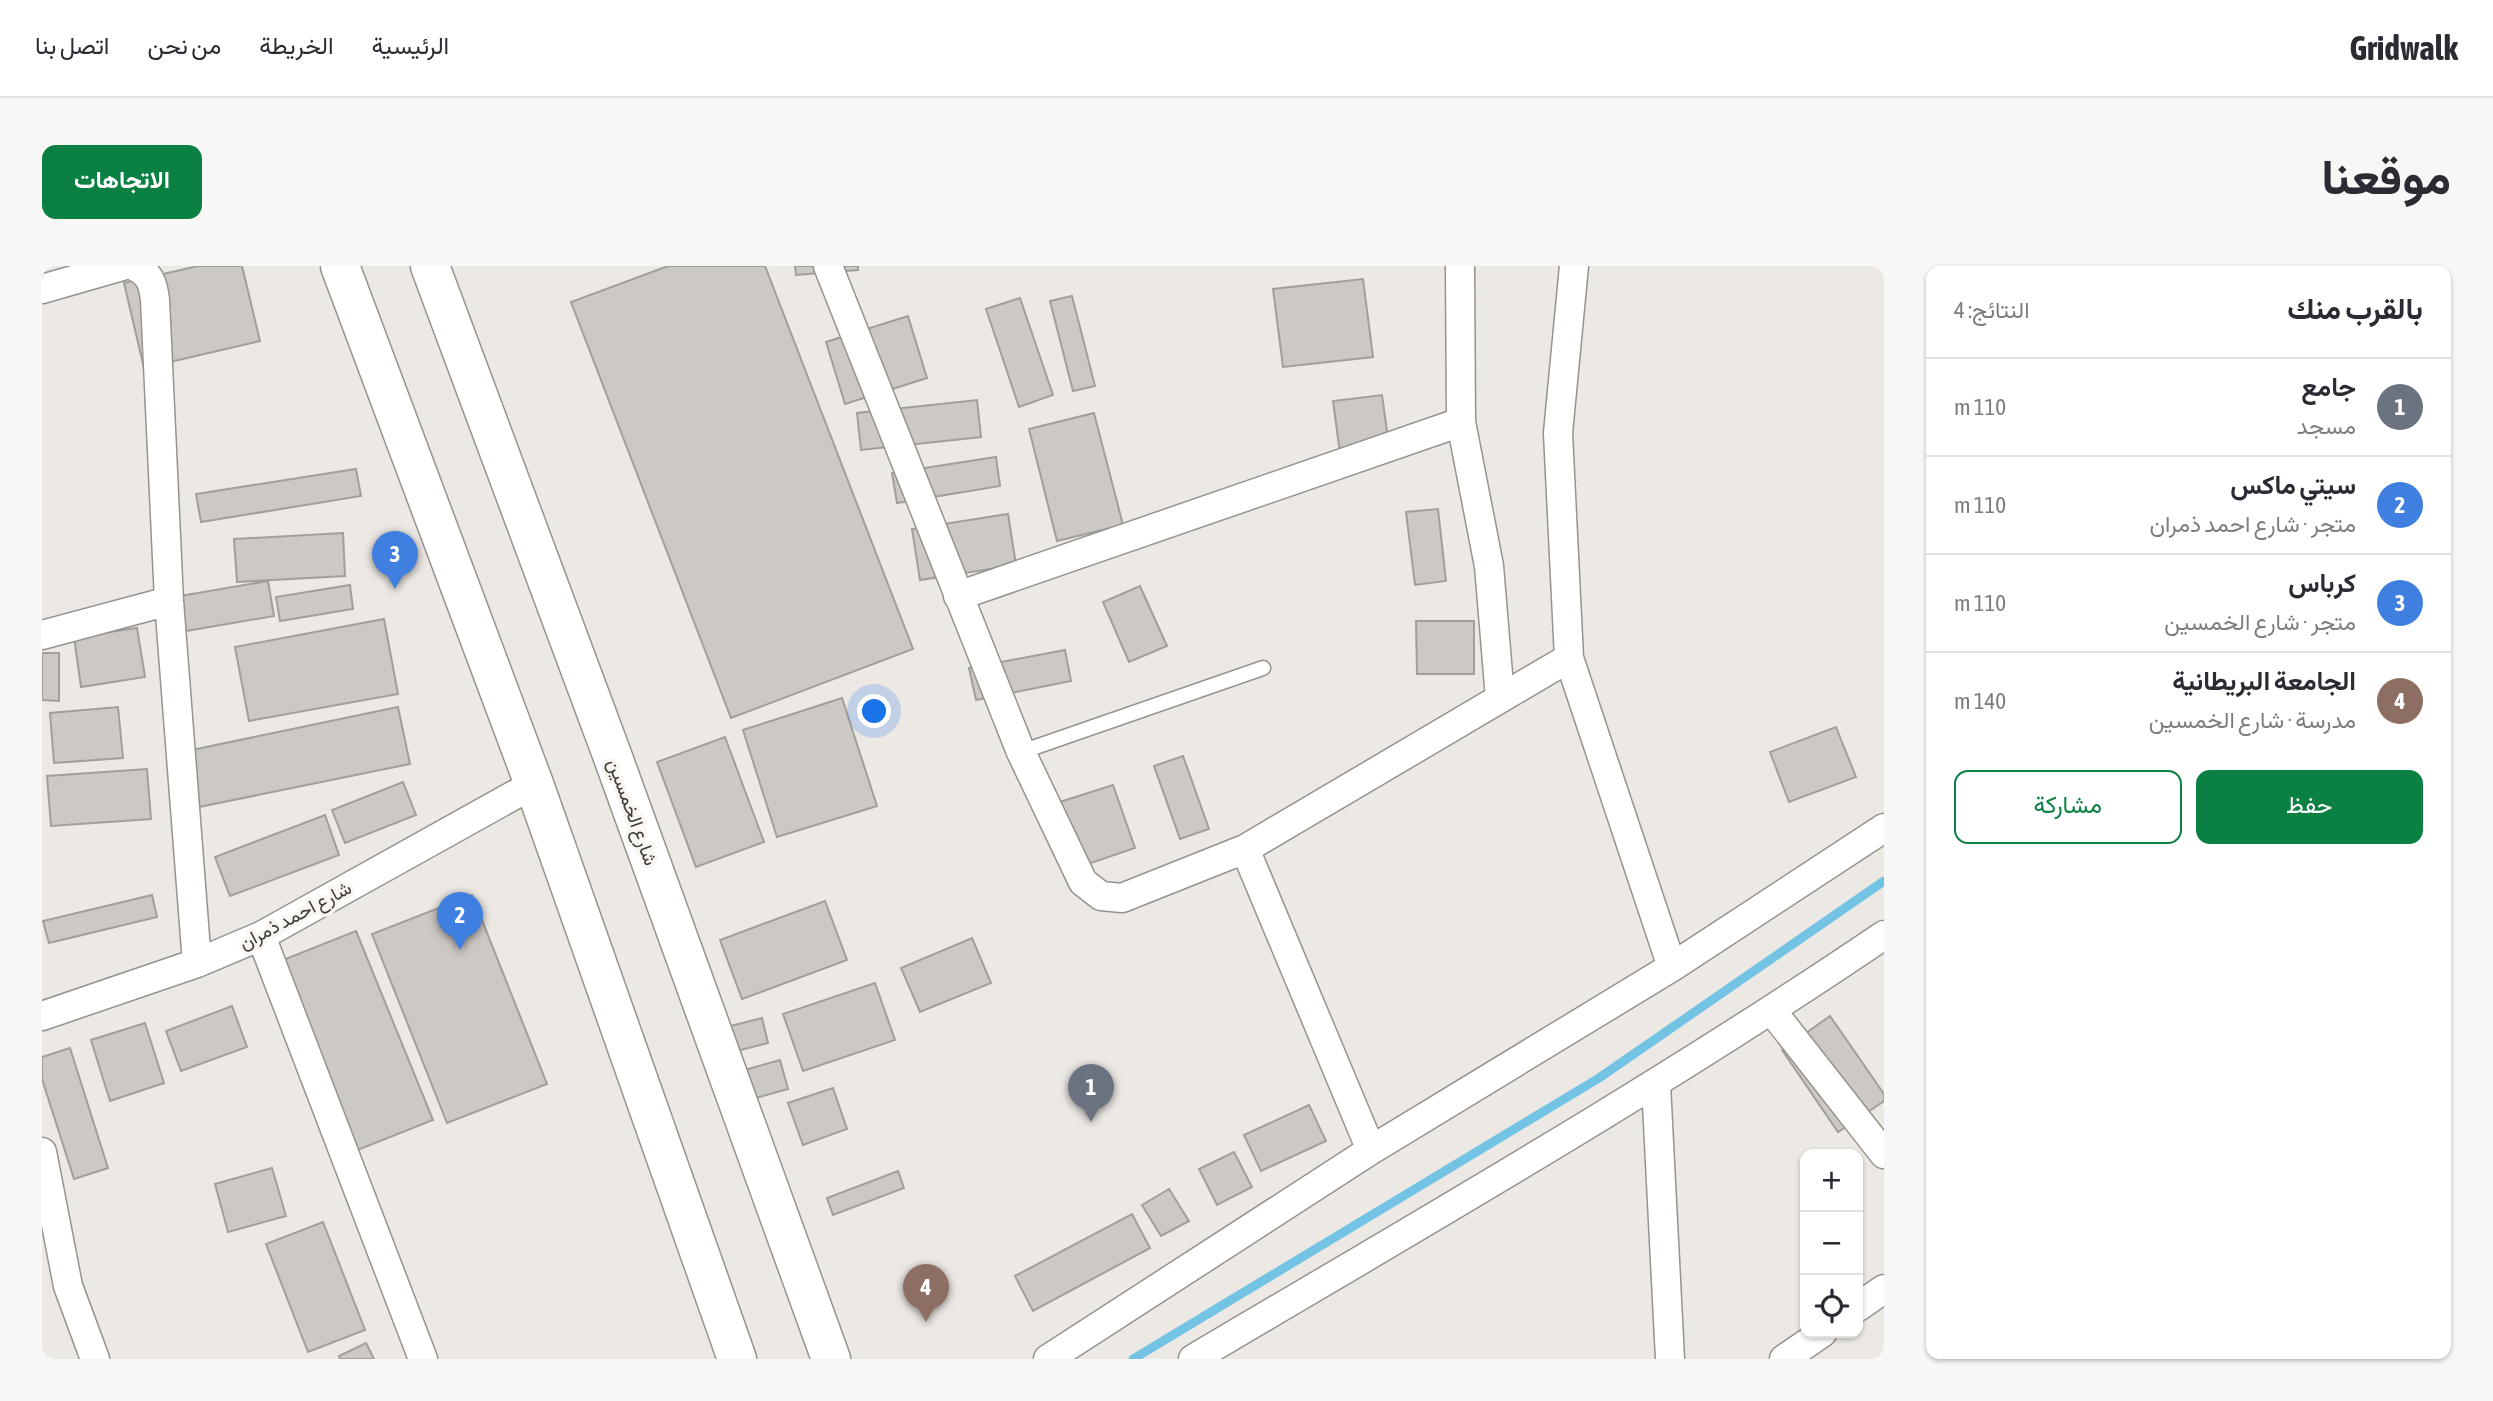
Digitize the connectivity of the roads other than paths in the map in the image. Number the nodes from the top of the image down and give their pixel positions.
1 (122, 266) edge
2 (134, 266) edge
3 (340, 266) edge
4 (430, 266) edge
5 (828, 266) edge
6 (1460, 266) edge
7 (1573, 266) edge
8 (42, 289) edge
9 (1461, 422) junction
10 (958, 596) junction
11 (169, 601) junction
12 (42, 635) edge
13 (1569, 658) junction
14 (1263, 667) dead end
15 (1500, 698) junction
16 (1021, 752) junction
17 (534, 785) junction
18 (1884, 828) edge
19 (1244, 849) junction
20 (1884, 935) edge
21 (261, 936) junction
22 (197, 963) junction
23 (1672, 967) junction
24 (1772, 1011) junction
25 (42, 1016) edge
26 (1656, 1084) junction
27 (1371, 1150) junction
28 (42, 1152) edge
29 (1884, 1154) edge
30 (1884, 1289) edge
31 (1863, 1304) edge
32 (1815, 1338) edge
33 (95, 1359) edge
34 (423, 1359) edge
35 (737, 1359) edge
36 (831, 1359) edge
37 (1048, 1359) edge
38 (1193, 1359) edge
39 (1670, 1359) edge
40 (1784, 1359) edge

1 - 8 street
2 - 11 street
3 - 17 main road
4 - 36 main road, شارع الخمسين
5 - 10 street
6 - 9 street
7 - 13 street
9 - 10 street
9 - 15 street
10 - 16 street
11 - 12 street
11 - 22 street
13 - 15 street
13 - 23 street
14 - 16 lane
15 - 19 street
16 - 19 street
17 - 21 street, شارع احمد ذمران
17 - 35 main road
18 - 23 street
19 - 27 street
20 - 24 street
21 - 22 street, شارع احمد ذمران
21 - 34 street
22 - 25 street, شارع احمد ذمران
23 - 27 street
24 - 26 street
24 - 29 street
26 - 38 street
26 - 39 street
27 - 37 street
28 - 33 street
30 - 31 street
32 - 40 street

